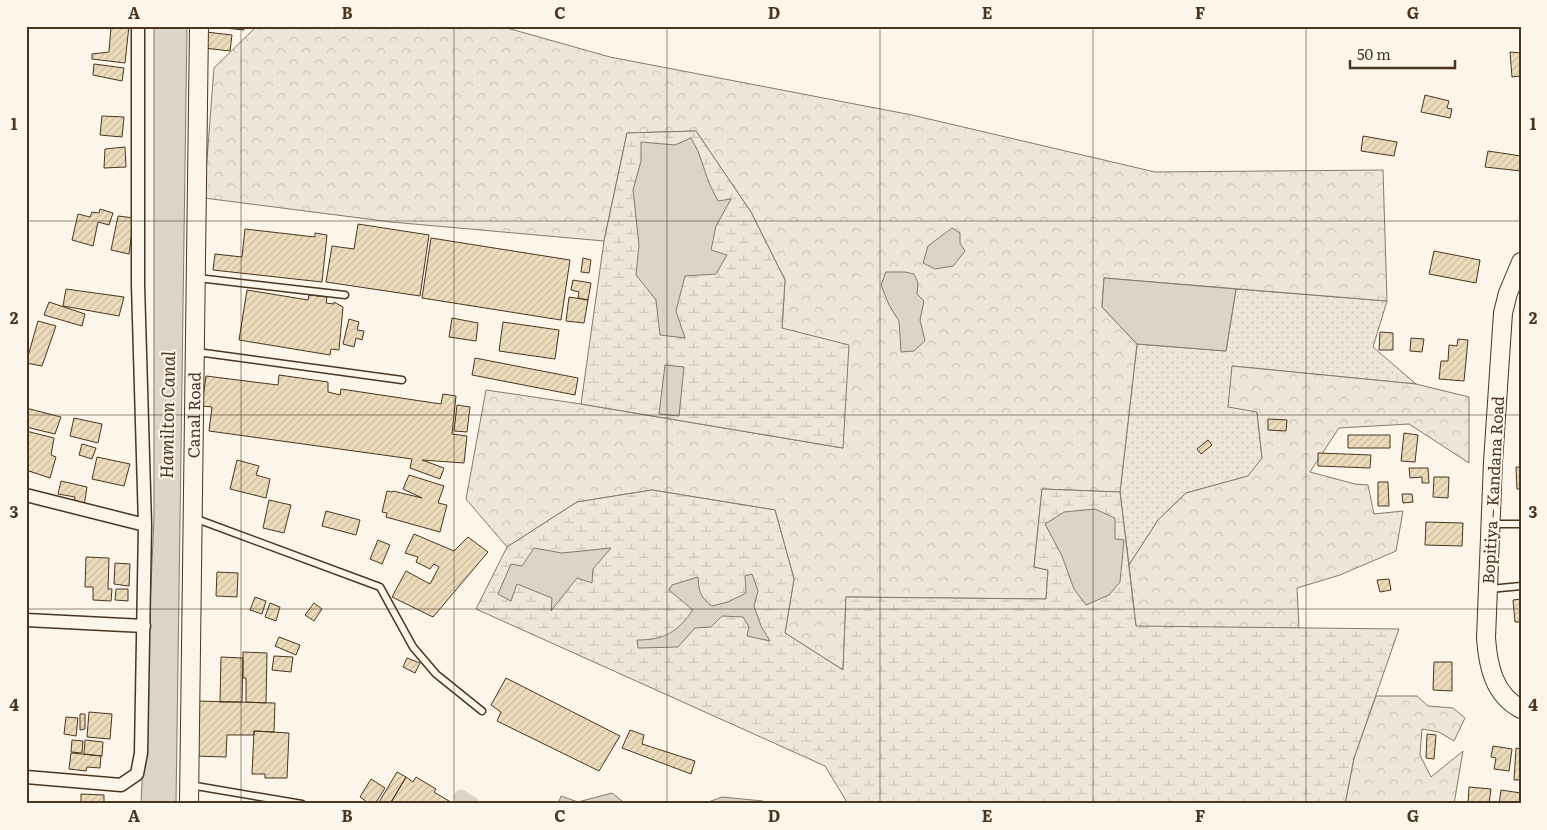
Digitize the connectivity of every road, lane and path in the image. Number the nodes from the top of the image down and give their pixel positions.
1 (138, 26) edge
2 (199, 26) edge
3 (1521, 262) edge
4 (196, 278) junction
5 (345, 295) dead end
6 (195, 352) junction
7 (402, 380) dead end
8 (26, 495) edge
9 (193, 517) junction
10 (1491, 524) junction
11 (1521, 524) edge
12 (145, 525) junction
13 (1521, 586) edge
14 (1488, 590) junction
15 (26, 620) edge
16 (144, 626) junction
17 (1521, 709) edge
18 (482, 711) dead end
19 (26, 777) edge
20 (189, 785) junction
21 (189, 804) edge
22 (302, 804) edge

1 - 12 street
2 - 4 main road, Canal Road
3 - 10 main road, Bopitiya – Kandana Road
4 - 5 lane
4 - 6 main road, Canal Road
6 - 7 lane
6 - 9 main road, Canal Road
8 - 12 street
9 - 18 lane
9 - 20 main road, Canal Road
10 - 11 lane
10 - 14 main road, Bopitiya – Kandana Road
12 - 16 street
13 - 14 lane
14 - 17 main road, Bopitiya – Kandana Road
15 - 16 street
16 - 19 street
20 - 21 main road, Canal Road
20 - 22 lane

